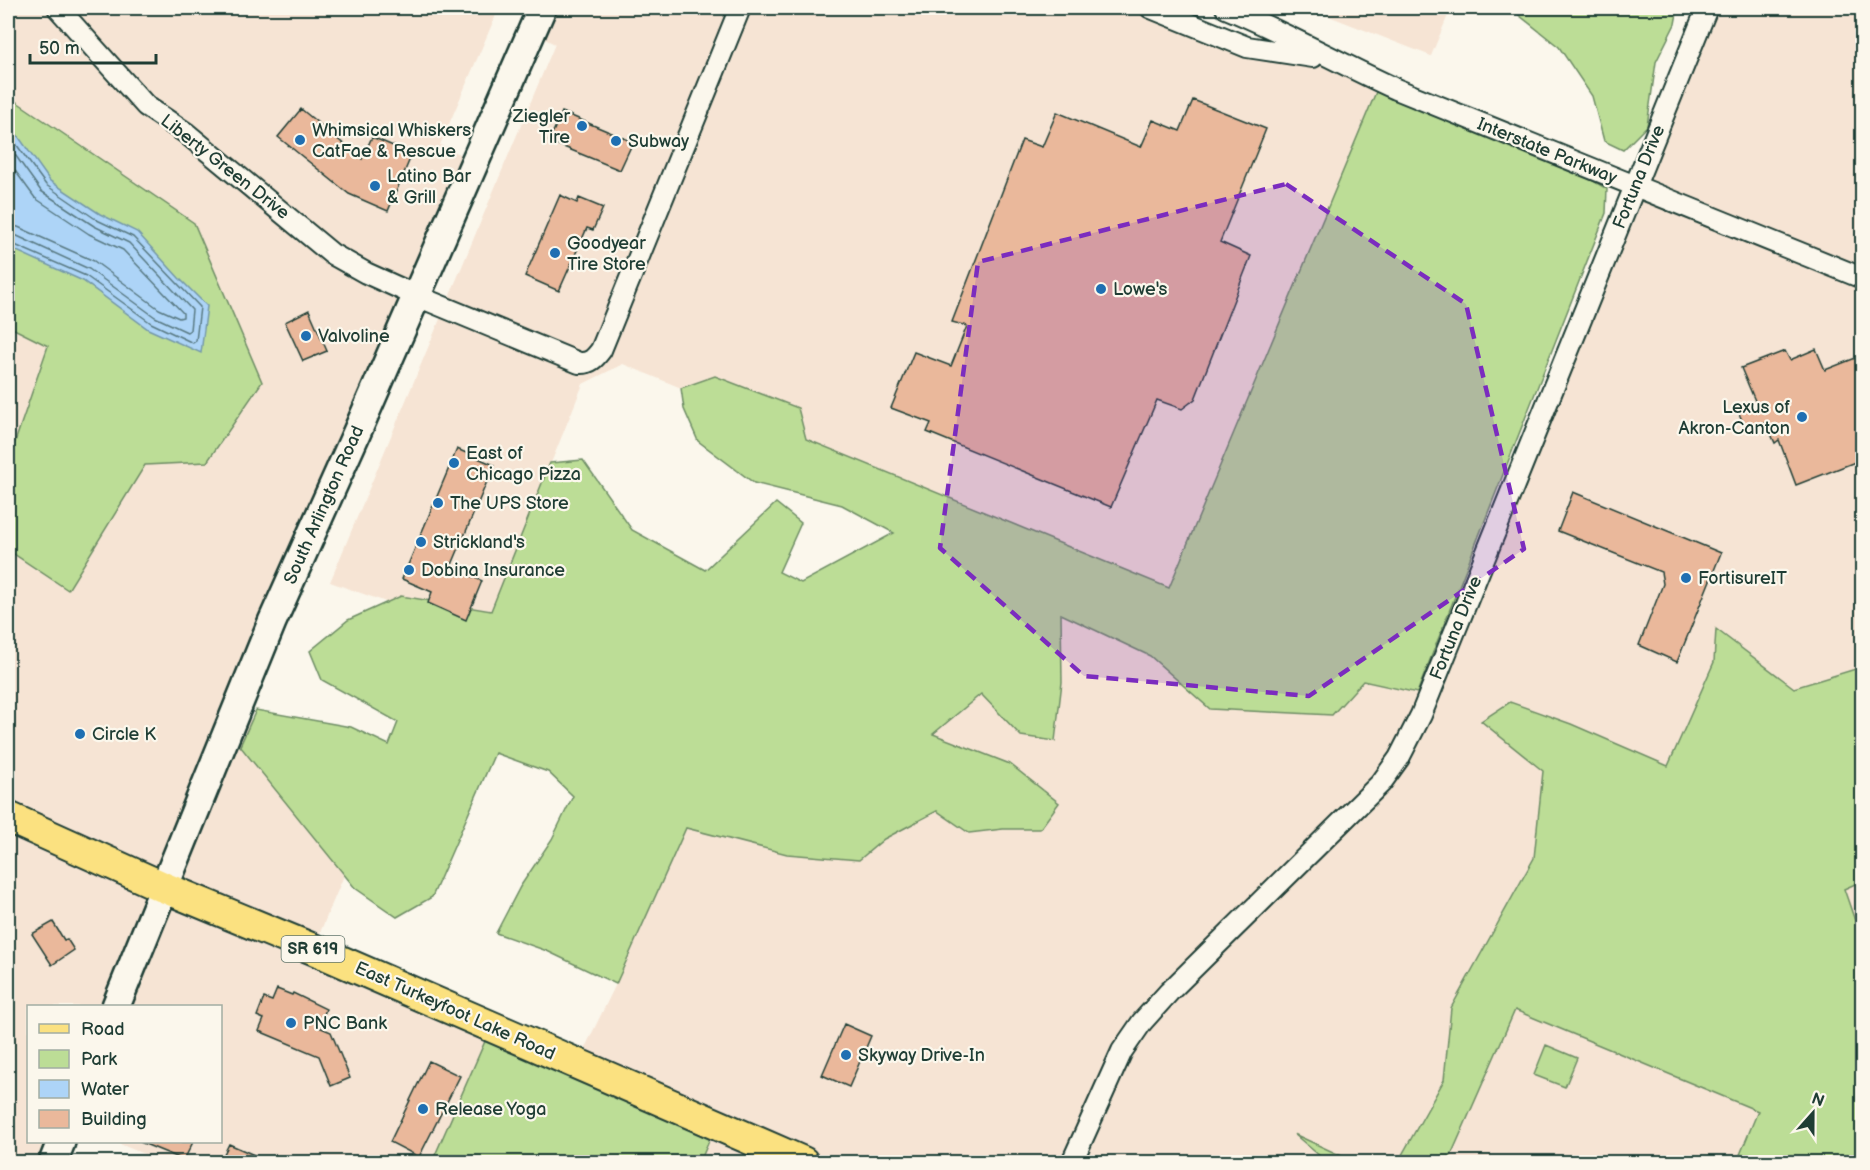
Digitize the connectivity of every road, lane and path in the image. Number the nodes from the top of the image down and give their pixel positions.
1 (58, 8) edge
2 (542, 8) edge
3 (740, 8) edge
4 (1151, 8) edge
5 (1226, 8) edge
6 (1707, 8) edge
7 (1333, 60) junction
8 (1634, 187) junction
9 (1863, 278) edge
10 (417, 296) junction
11 (8, 817) edge
12 (163, 887) junction
13 (116, 1005) edge
14 (61, 1143) edge
15 (53, 1162) edge
16 (803, 1162) edge
17 (1072, 1162) edge

1 - 10 street, Liberty Green Drive
2 - 10 main road, South Arlington Road
3 - 10 street, Liberty Green Drive
4 - 7 street, Interstate Parkway
5 - 7 street, Interstate Parkway
6 - 8 street, Fortuna Drive
7 - 8 street, Interstate Parkway
8 - 9 street, Interstate Parkway
8 - 17 street, Fortuna Drive
10 - 12 main road, South Arlington Road
11 - 12 main road, East Turkeyfoot Lake Road / SR 619
12 - 13 main road, South Arlington Road
12 - 16 main road, East Turkeyfoot Lake Road / SR 619
14 - 15 main road

